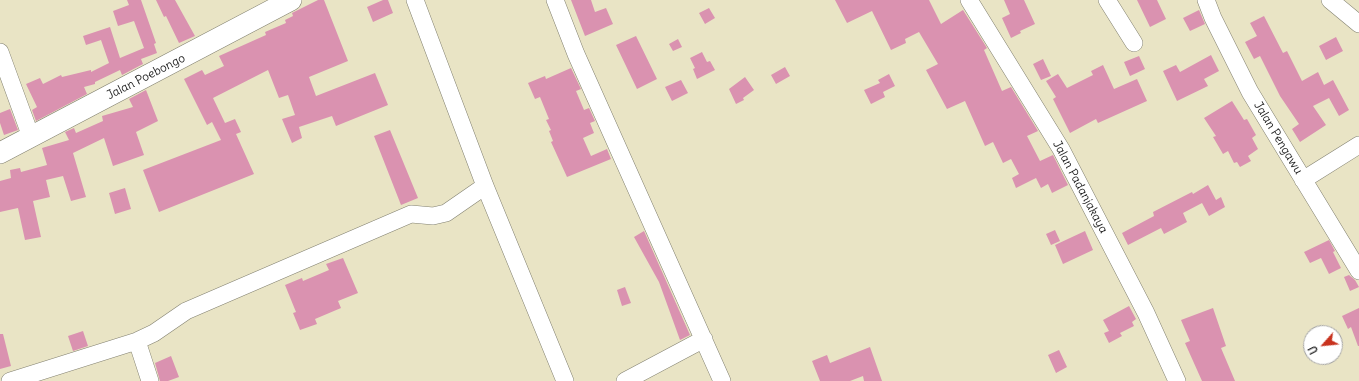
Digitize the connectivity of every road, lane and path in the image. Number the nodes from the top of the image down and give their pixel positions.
1 (291, 0) edge
2 (415, 0) edge
3 (555, 0) edge
4 (969, 0) edge
5 (1107, 0) edge
6 (1206, 0) edge
7 (1330, 0) edge
8 (1359, 24) edge
9 (1134, 43) dead end
10 (0, 52) edge
11 (31, 137) junction
12 (1359, 145) edge
13 (0, 153) edge
14 (1303, 180) junction
15 (485, 186) junction
16 (1359, 271) edge
17 (704, 339) junction
18 (137, 341) junction
19 (10, 381) edge
20 (150, 381) edge
21 (565, 381) edge
22 (625, 381) edge
23 (722, 381) edge
24 (1177, 381) edge

1 - 11 main road, Jalan Poebongo
2 - 15 street
3 - 17 street
4 - 24 street, Jalan Padanjakaya
5 - 9 street
6 - 14 street, Jalan Pengawu
7 - 8 street
10 - 11 street
11 - 13 main road, Jalan Poebongo
12 - 14 street
14 - 16 street, Jalan Pengawu
15 - 18 street
15 - 21 street
17 - 22 street
17 - 23 street
18 - 19 street
18 - 20 street

